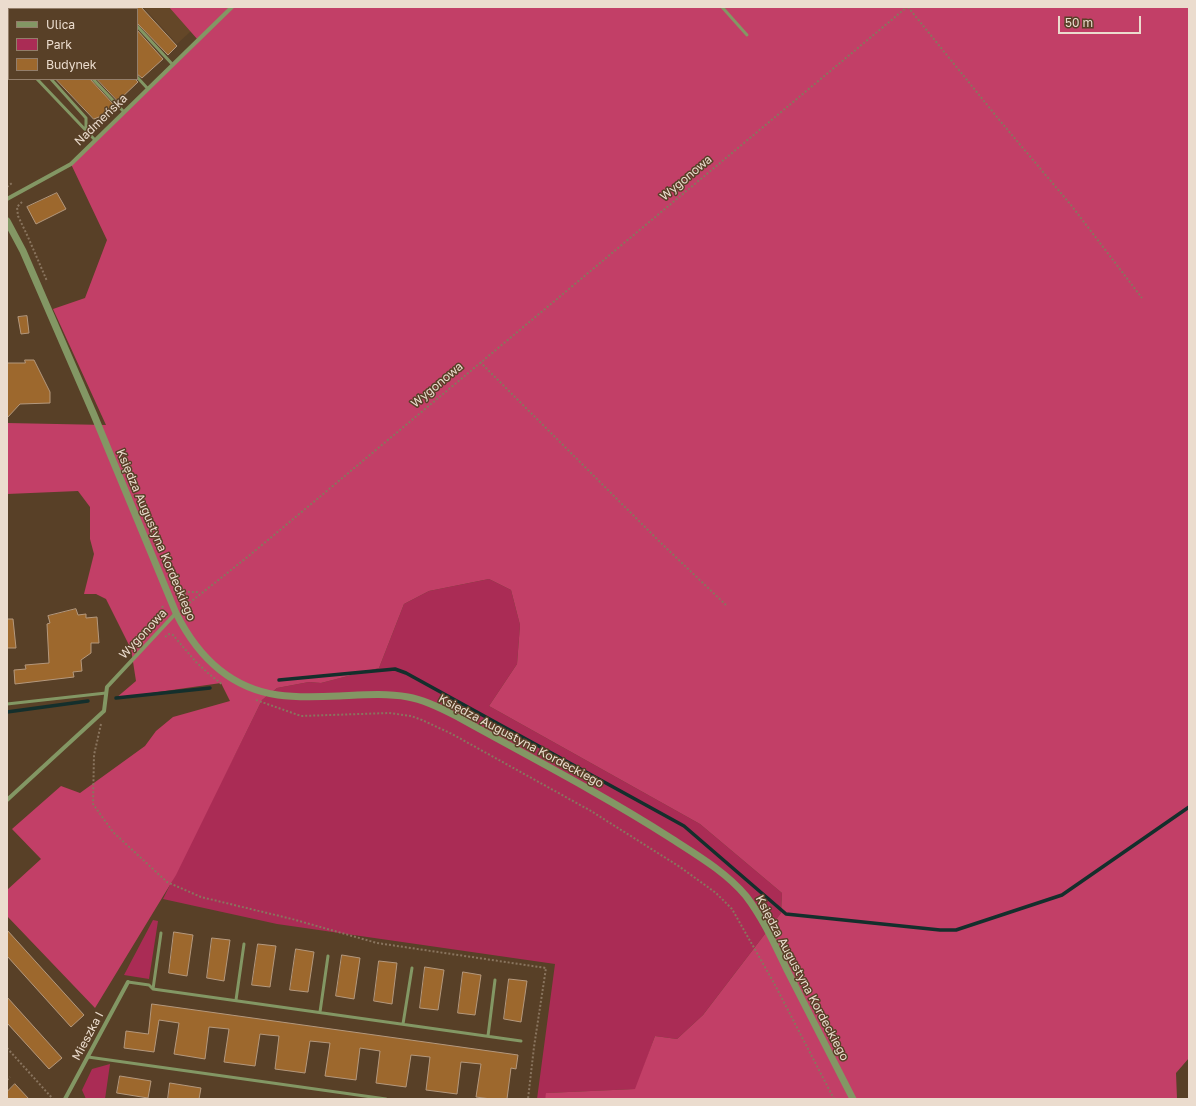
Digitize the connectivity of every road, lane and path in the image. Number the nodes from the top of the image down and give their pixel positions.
1 (232, 7) edge
2 (722, 7) edge
3 (907, 7) edge
4 (138, 27) edge
5 (747, 35) dead end
6 (172, 65) junction
7 (138, 78) edge
8 (38, 80) edge
9 (52, 80) edge
10 (94, 80) edge
11 (148, 89) junction
12 (124, 112) junction
13 (86, 130) junction
14 (95, 140) junction
15 (12, 183) dead end
16 (7, 187) edge
17 (7, 199) edge
18 (7, 221) edge
19 (1142, 298) dead end
20 (480, 362) junction
21 (160, 600) dead end
22 (726, 605) dead end
23 (176, 613) junction
24 (154, 624) dead end
25 (165, 637) dead end
26 (225, 686) dead end
27 (106, 693) junction
28 (252, 698) dead end
29 (7, 704) edge
30 (104, 711) junction
31 (7, 800) edge
32 (161, 933) dead end
33 (244, 944) dead end
34 (328, 956) dead end
35 (412, 968) dead end
36 (495, 980) dead end
37 (128, 982) joint
38 (153, 989) junction
39 (236, 1000) junction
40 (320, 1012) junction
41 (403, 1024) junction
42 (488, 1036) junction
43 (521, 1041) dead end
44 (7, 1048) edge
45 (88, 1057) junction
46 (10, 1076) dead end
47 (7, 1080) edge
48 (53, 1099) edge
49 (65, 1099) edge
50 (386, 1099) edge
51 (528, 1099) edge
52 (834, 1099) edge
53 (853, 1099) edge

1 - 6 street, Nadmeńska
2 - 5 lane
3 - 19 path
3 - 20 path, Wygonowa
4 - 6 lane
6 - 11 street, Nadmeńska
7 - 11 lane
8 - 13 lane
9 - 13 lane
10 - 12 lane
11 - 12 street, Nadmeńska
12 - 14 street, Nadmeńska
13 - 14 lane
14 - 17 street, Nadmeńska
15 - 16 path
18 - 23 street, Księdza Augustyna Kordeckiego
20 - 22 path
20 - 23 path, Wygonowa
21 - 24 path
23 - 27 street, Wygonowa
23 - 53 street, Księdza Augustyna Kordeckiego
25 - 26 path
27 - 29 lane
27 - 30 street, Wygonowa
28 - 52 path
30 - 31 street
30 - 51 path
32 - 38 lane
33 - 39 lane
34 - 40 lane
35 - 41 lane
36 - 42 lane
37 - 38 lane
37 - 45 street, Mieszka I
38 - 39 lane
39 - 40 lane
40 - 41 lane
41 - 42 lane
42 - 43 lane
44 - 48 path
45 - 49 street, Mieszka I
45 - 50 lane
46 - 47 path

